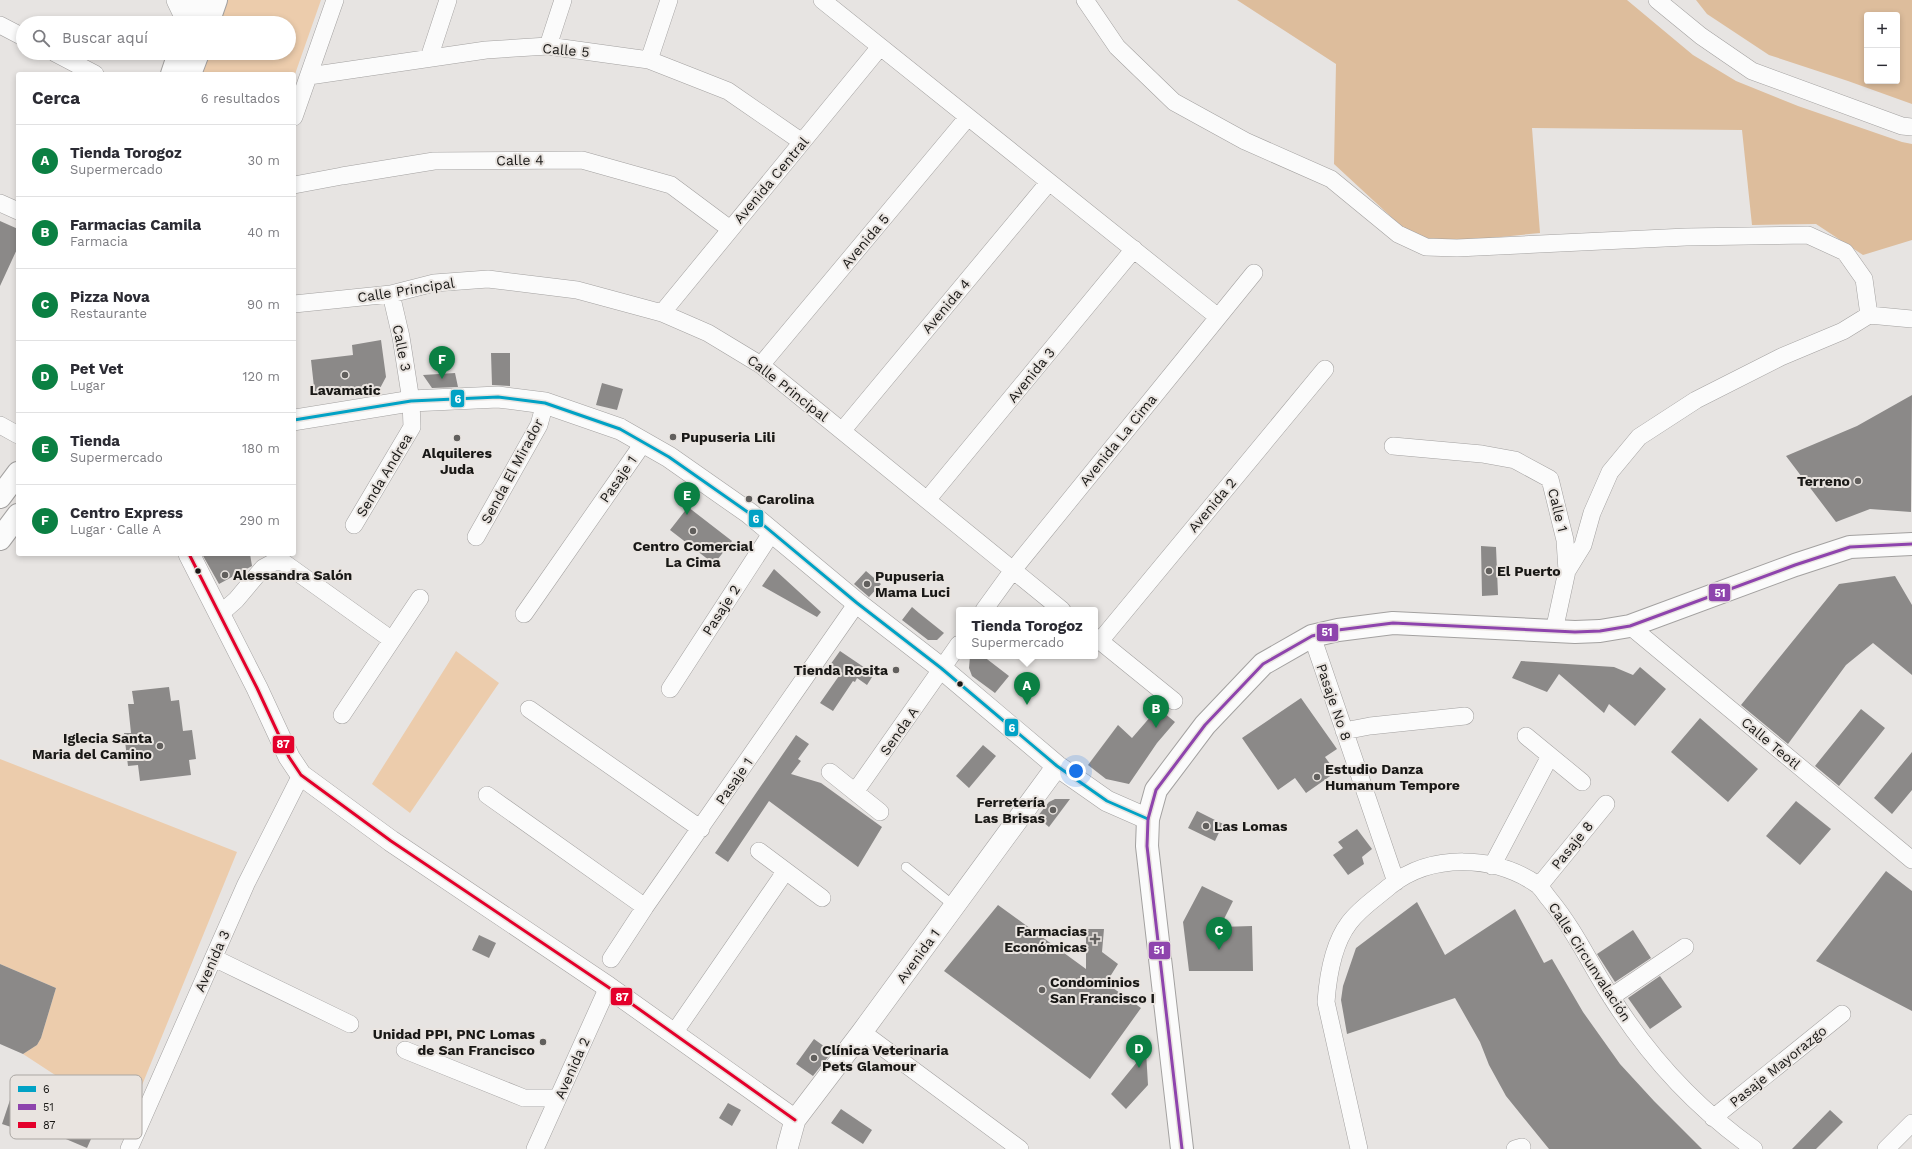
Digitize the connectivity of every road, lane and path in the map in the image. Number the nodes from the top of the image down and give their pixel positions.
1 (177, 0) edge
2 (196, 0) edge
3 (216, 0) edge
4 (335, 0) edge
5 (448, 0) edge
6 (563, 0) edge
7 (669, 0) edge
8 (822, 0) edge
9 (1085, 0) edge
10 (1657, 0) edge
11 (185, 16) edge
12 (190, 16) edge
13 (210, 16) edge
14 (0, 25) edge
15 (16, 33) edge
16 (548, 46) junction
17 (880, 47) junction
18 (429, 58) junction
19 (68, 60) edge
20 (177, 60) edge
21 (195, 60) edge
22 (649, 60) junction
23 (91, 72) edge
24 (173, 72) edge
25 (191, 72) edge
26 (309, 76) junction
27 (296, 112) edge
28 (968, 117) junction
29 (1912, 127) edge
30 (802, 142) junction
31 (1050, 182) junction
32 (296, 186) edge
33 (0, 203) edge
34 (16, 210) edge
35 (730, 229) junction
36 (1134, 249) junction
37 (1254, 273) dead end
38 (391, 294) junction
39 (296, 304) edge
40 (662, 313) junction
41 (1869, 315) junction
42 (1218, 317) junction
43 (1912, 319) edge
44 (761, 365) junction
45 (1325, 369) dead end
46 (411, 401) junction
47 (544, 403) junction
48 (296, 420) edge
49 (1, 427) edge
50 (842, 431) junction
51 (16, 434) edge
52 (644, 442) junction
53 (1393, 446) dead end
54 (16, 476) edge
55 (0, 497) edge
56 (927, 500) junction
57 (16, 518) edge
58 (354, 525) dead end
59 (772, 532) junction
60 (476, 537) dead end
61 (0, 539) edge
62 (1912, 544) edge
63 (190, 556) edge
64 (1013, 570) junction
65 (1567, 571) junction
66 (420, 598) dead end
67 (857, 603) junction
68 (986, 607) edge
69 (1058, 607) edge
70 (220, 614) junction
71 (524, 614) dead end
72 (1630, 626) junction
73 (1554, 631) junction
74 (1312, 636) junction
75 (1098, 638) edge
76 (392, 640) junction
77 (1098, 640) edge
78 (956, 648) edge
79 (941, 668) junction
80 (670, 689) dead end
81 (1174, 701) dead end
82 (529, 709) dead end
83 (342, 715) dead end
84 (1465, 716) dead end
85 (1344, 732) junction
86 (1526, 736) dead end
87 (1550, 756) junction
88 (1057, 766) junction
89 (830, 772) dead end
90 (301, 775) junction
91 (1582, 782) dead end
92 (855, 792) junction
93 (487, 795) dead end
94 (1606, 804) dead end
95 (880, 812) dead end
96 (1148, 819) junction
97 (701, 829) junction
98 (759, 851) dead end
99 (1912, 860) edge
100 (1492, 866) junction
101 (906, 867) dead end
102 (785, 872) junction
103 (1396, 882) junction
104 (1538, 886) junction
105 (822, 898) dead end
106 (954, 906) junction
107 (645, 907) junction
108 (1685, 947) dead end
109 (214, 958) junction
110 (611, 959) dead end
111 (608, 987) junction
112 (1610, 997) junction
113 (1842, 1014) dead end
114 (350, 1024) dead end
115 (862, 1032) junction
116 (674, 1033) junction
117 (405, 1050) dead end
118 (558, 1098) junction
119 (1713, 1118) junction
120 (142, 1120) edge
121 (795, 1120) junction
122 (1912, 1123) edge
123 (133, 1139) edge
124 (129, 1149) edge
125 (534, 1149) edge
126 (787, 1149) edge
127 (1020, 1149) edge
128 (1182, 1149) edge
129 (1359, 1149) edge
130 (1754, 1149) edge
131 (1886, 1149) edge

1 - 11 street
2 - 12 main road
3 - 13 main road
4 - 26 street
5 - 18 street
6 - 16 street
7 - 22 street
8 - 17 street
9 - 41 street
10 - 29 street
14 - 15 street
16 - 18 street, Calle 5
16 - 22 street, Calle 5
17 - 28 street
17 - 30 street, Avenida Central
18 - 26 street, Calle 5
19 - 23 street
20 - 24 main road
21 - 25 main road
22 - 30 street, Calle 5
26 - 27 street
28 - 31 street
28 - 44 street, Avenida 5
30 - 35 street, Avenida Central
31 - 36 street
31 - 50 street, Avenida 4
32 - 35 street, Calle 4
33 - 34 street
35 - 40 street, Avenida Central
36 - 42 street
36 - 56 street, Avenida 3
37 - 42 street, Avenida La Cima
38 - 39 street, Calle Principal
38 - 40 street, Calle Principal
38 - 46 street, Calle 3
40 - 44 street, Calle Principal
41 - 43 street
41 - 65 street
42 - 64 street, Avenida La Cima
44 - 50 street, Calle Principal
45 - 75 street, Avenida 2
46 - 47 street
46 - 48 street
46 - 58 street, Senda Andrea
47 - 52 street
47 - 60 street, Senda El Mirador
49 - 51 street
50 - 56 street, Calle Principal
52 - 59 street
52 - 71 street, Pasaje 1
53 - 65 street, Calle 1
54 - 55 main road
56 - 64 street, Calle Principal
57 - 61 main road
59 - 67 street
59 - 80 street, Pasaje 2
62 - 72 main road
63 - 70 street
64 - 68 street, Avenida La Cima
64 - 69 street, Calle Principal
65 - 73 street, Calle 1
66 - 76 street
67 - 79 street
67 - 97 street, Pasaje 1
70 - 76 street
70 - 90 street
72 - 73 main road
72 - 99 street, Calle Teotl
73 - 74 main road
74 - 85 street, Pasaje No 8
74 - 96 main road
76 - 83 street
77 - 81 street
78 - 79 street
79 - 88 street
79 - 92 street, Senda A
82 - 97 street
84 - 85 street
85 - 103 street, Pasaje No 8
86 - 87 street
87 - 91 street
87 - 100 street
88 - 96 street
88 - 106 street, Avenida 1
89 - 92 street
90 - 109 street, Avenida 3
90 - 111 street
92 - 95 street
93 - 107 street
94 - 104 street, Pasaje 8
96 - 128 main road
97 - 107 street, Pasaje 1
98 - 102 street
100 - 103 street, Calle Circunvalación
100 - 104 street, Calle Circunvalación
101 - 106 lane
102 - 105 street
102 - 116 street
103 - 129 street, Calle Circunvalación
104 - 112 street, Calle Circunvalación
106 - 115 street, Avenida 1
107 - 110 street, Pasaje 1
108 - 112 street
109 - 114 street
109 - 120 street, Avenida 3
111 - 116 street
111 - 118 street, Avenida 2
112 - 119 street, Calle Circunvalación
113 - 119 street, Pasaje Mayorazgo
115 - 121 street, Avenida 1
115 - 127 street
116 - 121 street
117 - 118 street
118 - 125 street, Avenida 2
119 - 130 street, Calle Circunvalación
121 - 126 street, Avenida 1
122 - 131 street
123 - 124 street, Avenida 3

